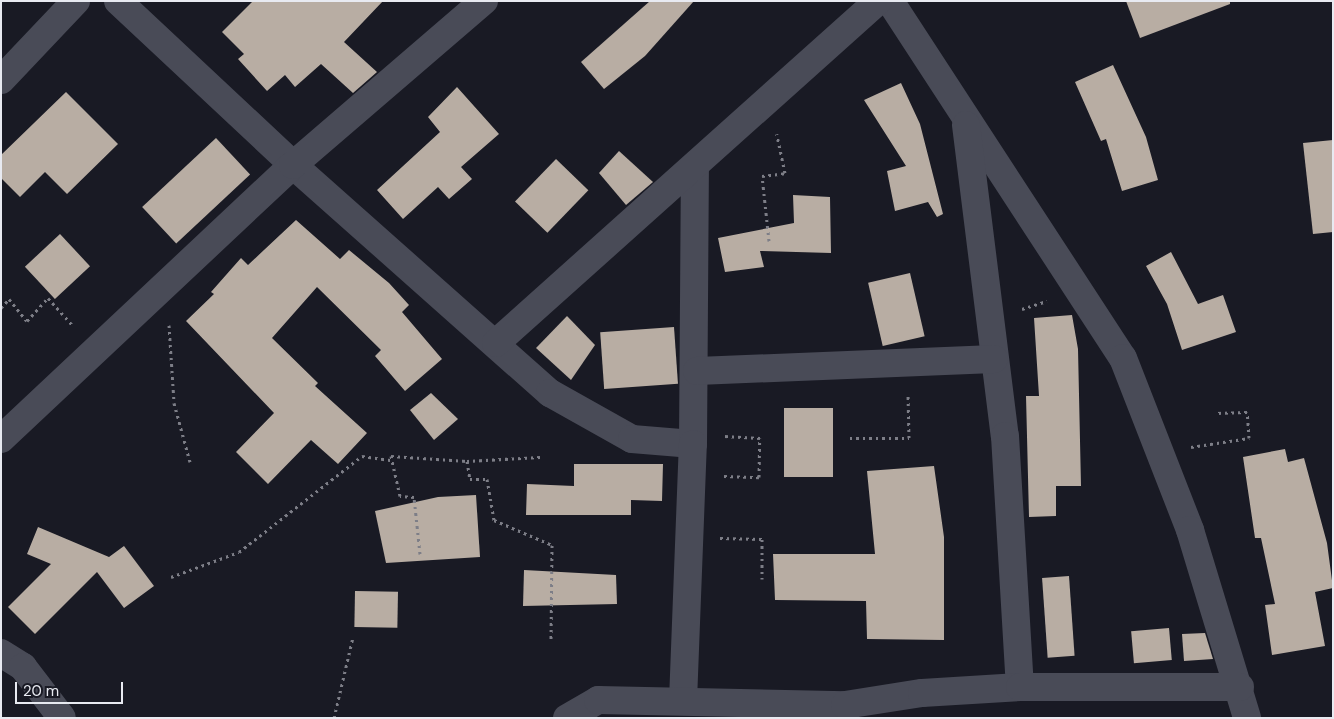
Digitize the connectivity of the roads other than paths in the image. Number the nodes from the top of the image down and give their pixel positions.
1 (76, 1) edge
2 (118, 1) edge
3 (484, 1) edge
4 (878, 1) edge
5 (890, 1) edge
6 (1, 80) edge
7 (965, 116) junction
8 (293, 165) junction
9 (695, 168) junction
10 (496, 343) junction
11 (994, 359) junction
12 (697, 371) junction
13 (1, 439) edge
14 (693, 439) junction
15 (1, 653) edge
16 (1020, 687) junction
17 (1240, 687) junction
18 (683, 701) junction
19 (62, 718) edge
20 (567, 718) edge
21 (1247, 718) edge

1 - 6 street
2 - 8 street
3 - 8 street
4 - 9 street
5 - 7 street
7 - 11 street
7 - 17 street
8 - 10 street
8 - 13 street
9 - 10 street
9 - 12 street
10 - 14 street
11 - 12 street
11 - 16 street
12 - 14 street
14 - 18 street
15 - 19 street
16 - 17 street
16 - 18 street
17 - 21 street
18 - 20 street

